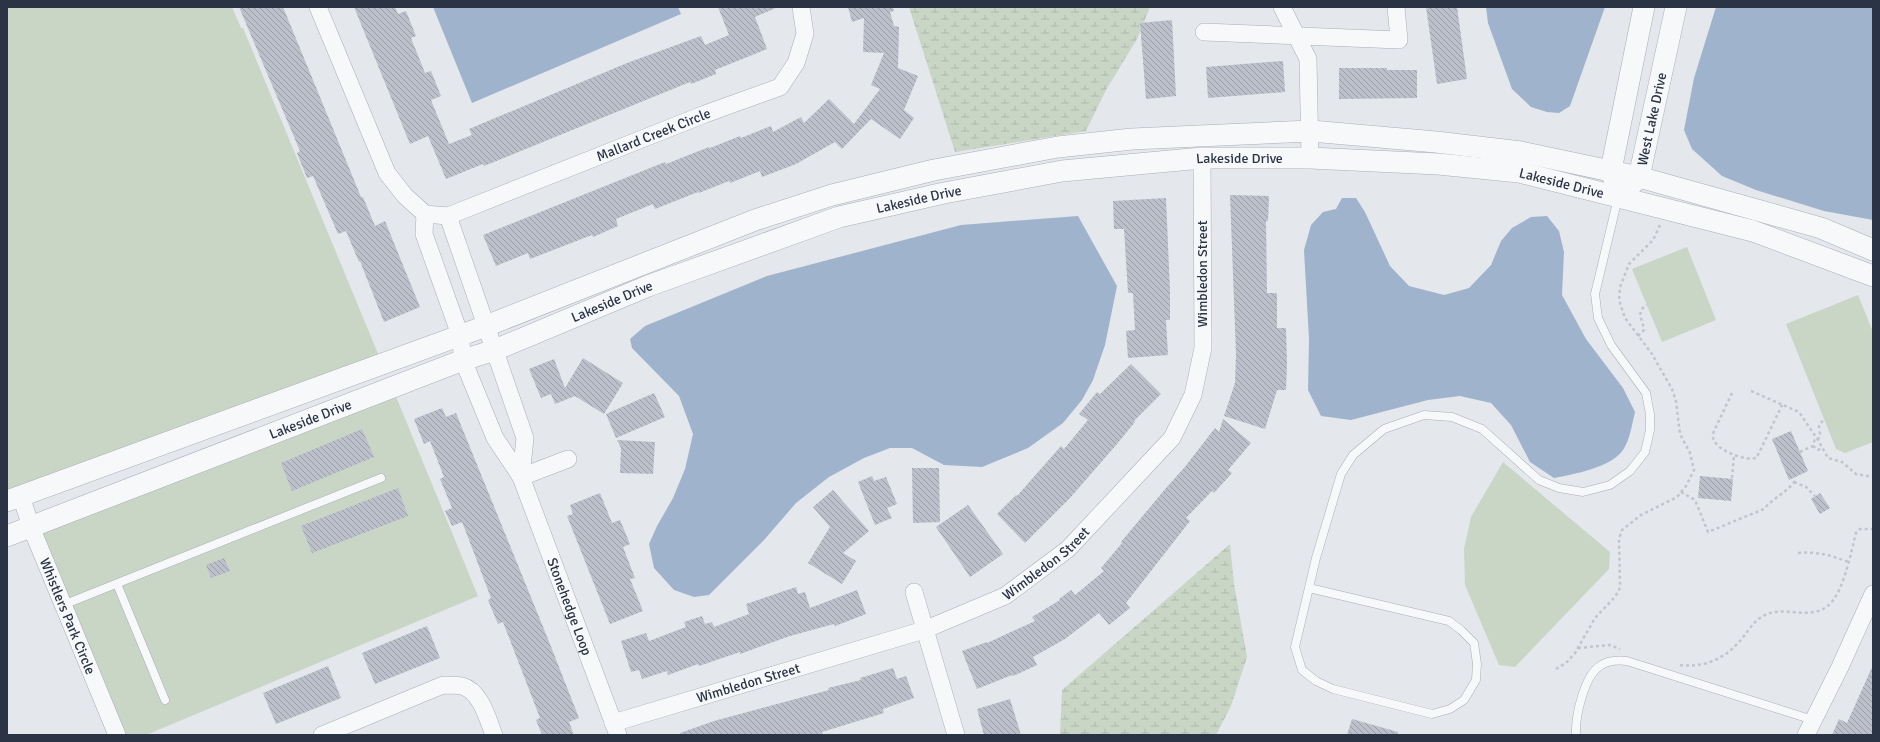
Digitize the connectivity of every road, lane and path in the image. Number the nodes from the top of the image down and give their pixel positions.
1 (318, 7) edge
2 (800, 7) edge
3 (1282, 7) edge
4 (1396, 7) edge
5 (1644, 7) edge
6 (1676, 7) edge
7 (1204, 32) dead end
8 (1297, 35) junction
9 (1311, 131) junction
10 (1202, 158) junction
11 (1310, 158) junction
12 (1612, 170) junction
13 (1639, 176) junction
14 (1618, 197) junction
15 (425, 214) junction
16 (448, 216) junction
17 (1873, 250) edge
18 (1873, 276) edge
19 (1647, 305) dead end
20 (486, 326) junction
21 (460, 335) junction
22 (1638, 336) dead end
23 (494, 350) junction
24 (464, 360) junction
25 (1751, 391) dead end
26 (1732, 393) dead end
27 (1782, 405) junction
28 (1824, 419) dead end
29 (1817, 439) junction
30 (1813, 446) junction
31 (1822, 447) junction
32 (1800, 452) dead end
33 (1734, 455) junction
34 (568, 459) dead end
35 (1794, 477) dead end
36 (381, 478) dead end
37 (521, 478) junction
38 (1732, 478) dead end
39 (1872, 478) edge
40 (1794, 482) junction
41 (1681, 492) dead end
42 (1815, 496) dead end
43 (14, 499) edge
44 (31, 527) junction
45 (1873, 529) edge
46 (7, 536) edge
47 (1798, 553) dead end
48 (1849, 562) junction
49 (117, 584) junction
50 (1309, 588) junction
51 (914, 592) dead end
52 (1873, 594) edge
53 (63, 605) junction
54 (924, 630) junction
55 (1578, 648) dead end
56 (1623, 649) dead end
57 (1675, 664) dead end
58 (165, 700) dead end
59 (1813, 720) junction
60 (615, 729) edge
61 (117, 735) edge
62 (322, 735) edge
63 (494, 735) edge
64 (956, 735) edge
65 (1576, 735) edge
66 (1806, 735) edge

1 - 15 street
2 - 16 street, Mallard Creek Circle
3 - 8 street
4 - 8 street
5 - 12 street, West Lake Drive
6 - 13 street, West Lake Drive
7 - 8 street
8 - 9 street
9 - 11 street
9 - 12 street, Lakeside Drive
9 - 20 street, Lakeside Drive
10 - 11 street, Lakeside Drive
10 - 23 street, Lakeside Drive
10 - 54 street, Wimbledon Street
11 - 14 street, Lakeside Drive
12 - 13 street, Lakeside Drive
12 - 14 street, West Lake Drive
13 - 14 street, West Lake Drive
13 - 17 street, Lakeside Drive
14 - 18 street, Lakeside Drive
14 - 50 lane
15 - 16 street, Mallard Creek Circle
15 - 21 street
16 - 20 street
19 - 22 path
20 - 21 street, Lakeside Drive
20 - 23 street, Stonehedge Loop
21 - 24 street, Stonehedge Loop
21 - 43 street, Lakeside Drive
23 - 24 street, Lakeside Drive
23 - 37 street, Stonehedge Loop
24 - 37 street, Stonehedge Loop
24 - 44 street, Lakeside Drive
25 - 27 path
26 - 33 path
27 - 29 path
27 - 33 path
28 - 29 path
29 - 30 path
29 - 31 path
30 - 31 path
30 - 32 path
31 - 39 path
33 - 38 path
34 - 37 street
35 - 40 path
36 - 49 lane
37 - 60 street, Stonehedge Loop
40 - 41 path
40 - 42 path
43 - 44 street, Whistlers Park Circle
44 - 46 street, Lakeside Drive
44 - 53 street, Whistlers Park Circle
45 - 48 path
47 - 48 path
48 - 57 path
49 - 53 lane
49 - 58 lane
50 - 50 lane
51 - 54 street
52 - 59 street
53 - 61 street, Whistlers Park Circle
54 - 60 street, Wimbledon Street
54 - 64 street
55 - 56 path
59 - 65 lane
59 - 66 street
62 - 63 street

